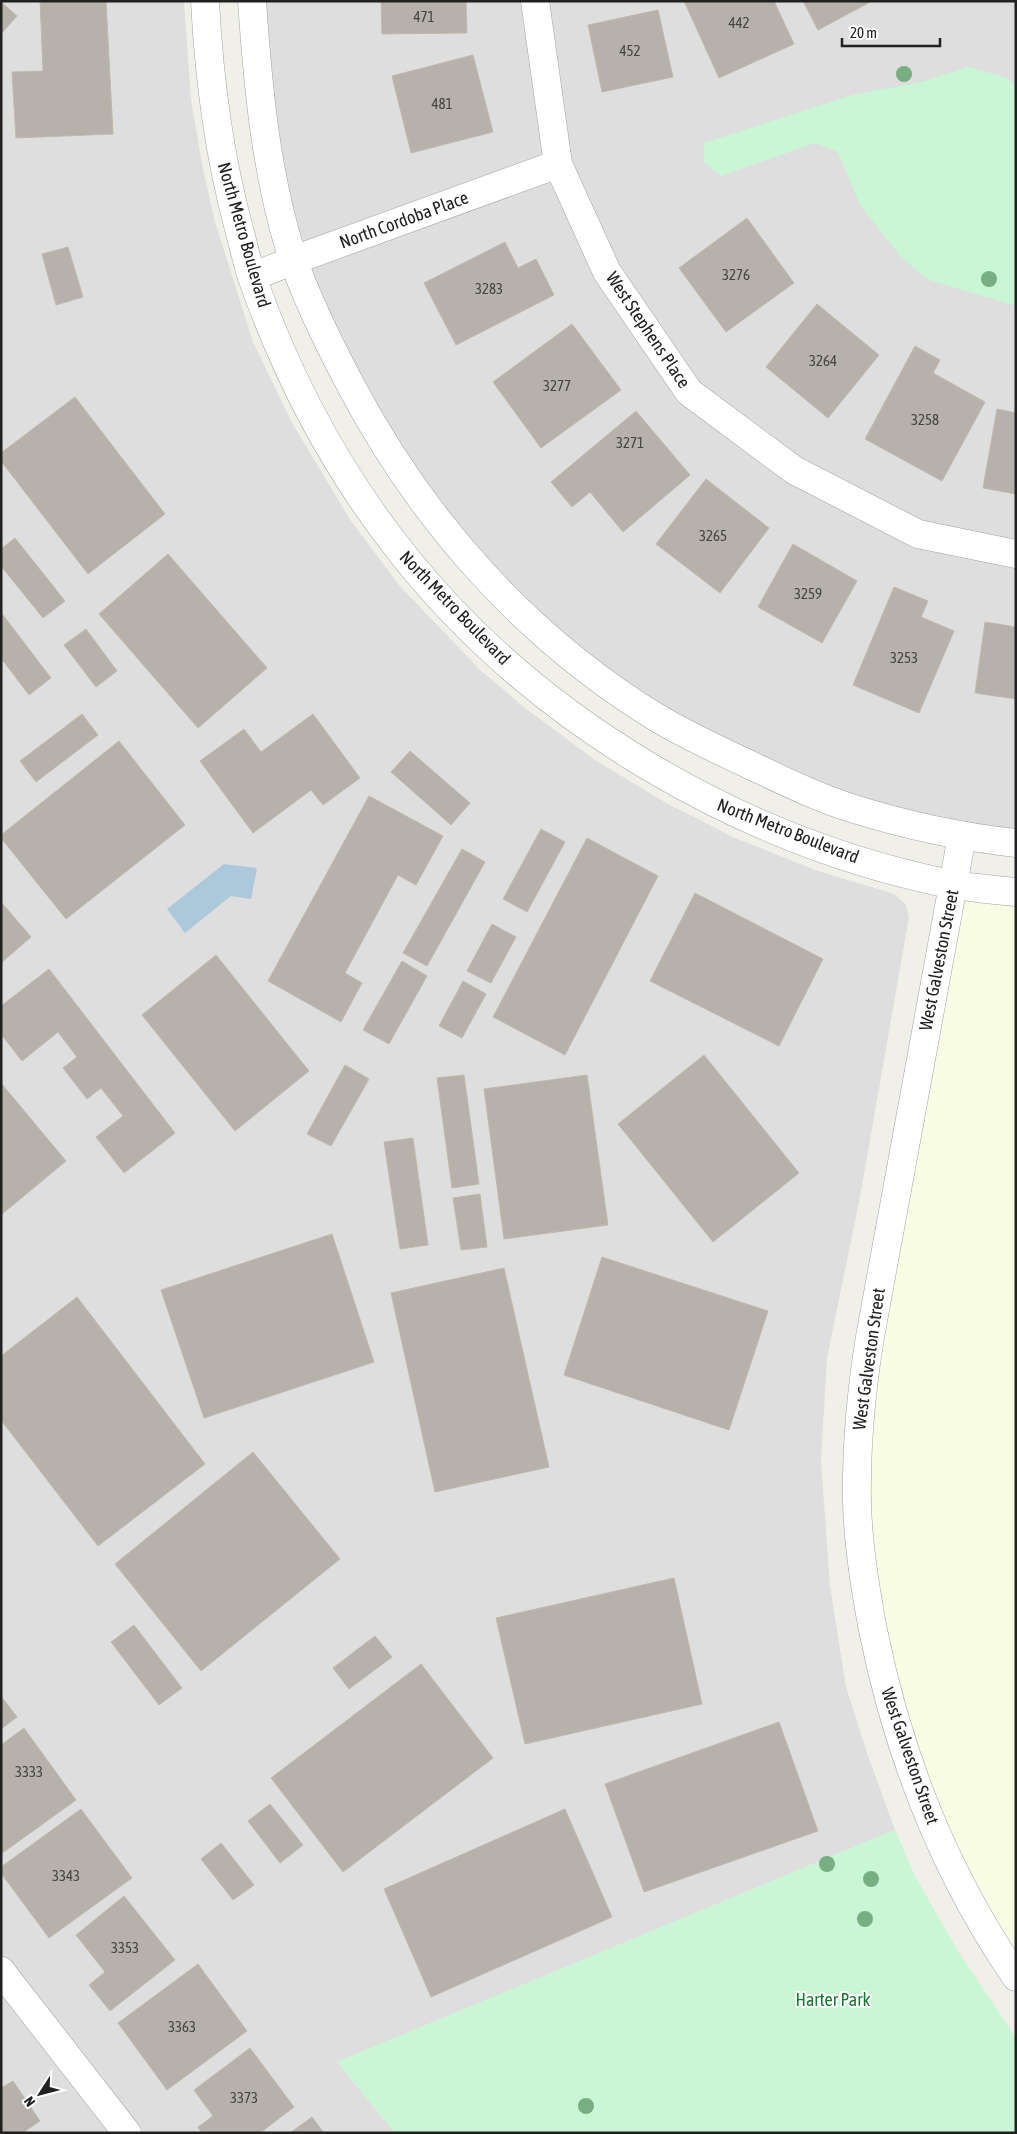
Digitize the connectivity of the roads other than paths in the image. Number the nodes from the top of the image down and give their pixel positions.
1 (204, 1) edge
2 (252, 1) edge
3 (535, 1) edge
4 (558, 164) junction
5 (294, 260) junction
6 (252, 277) junction
7 (1016, 554) edge
8 (962, 836) junction
9 (1016, 844) edge
10 (953, 884) junction
11 (1016, 892) edge
12 (1, 1971) edge
13 (1016, 1977) edge
14 (127, 2133) edge

1 - 6 street, North Metro Boulevard
2 - 5 street
3 - 4 street, West Stephens Place
4 - 5 street, North Cordoba Place
4 - 7 street, West Stephens Place
5 - 6 street, North Cordoba Place
5 - 8 street
6 - 10 street, North Metro Boulevard
8 - 9 street
8 - 10 street, West Galveston Street
10 - 11 street, North Metro Boulevard
10 - 13 street, West Galveston Street
12 - 14 street

